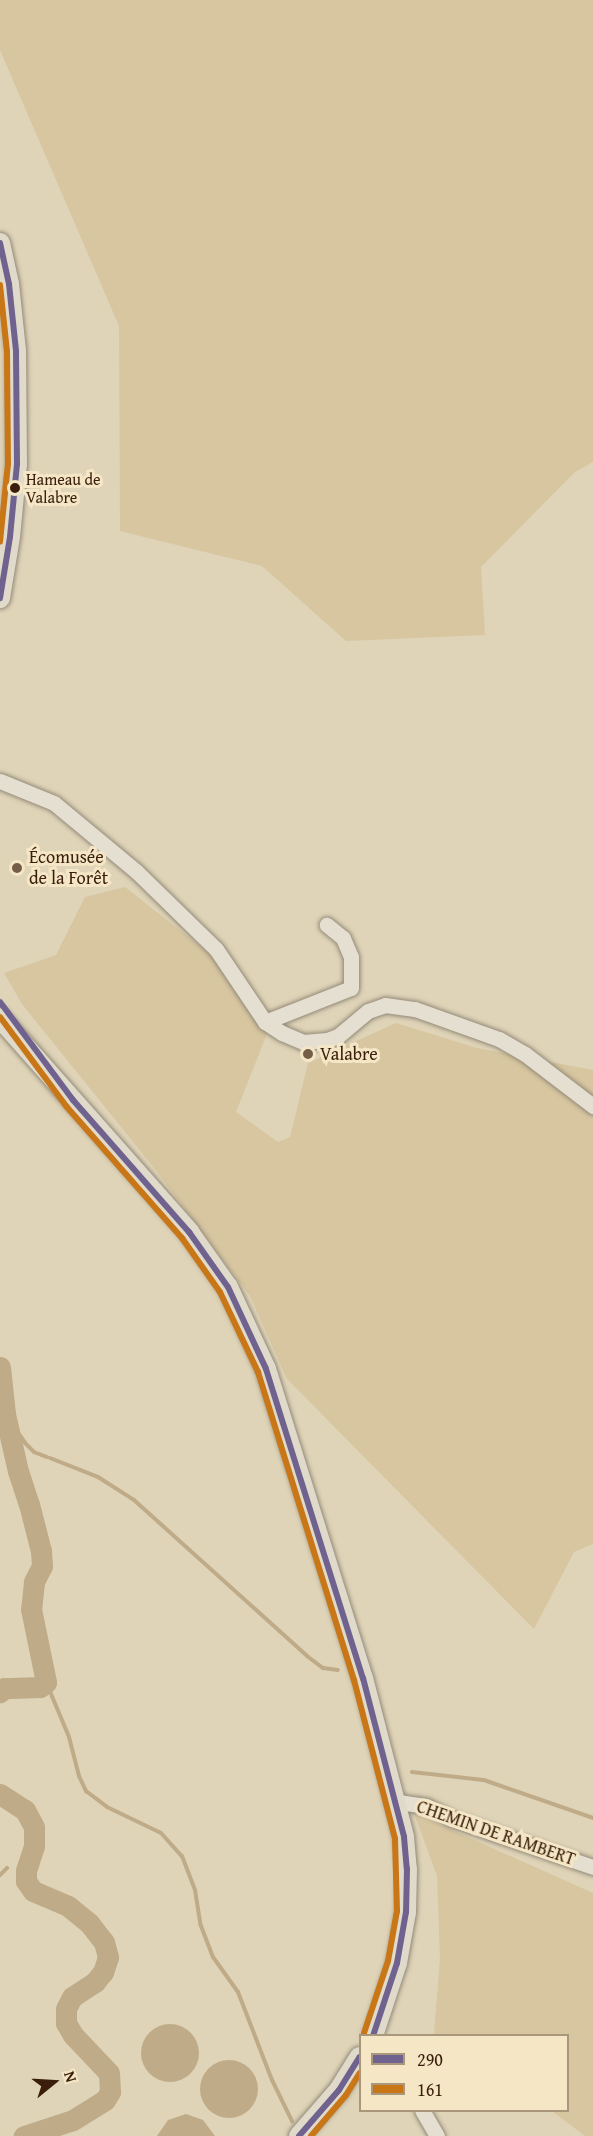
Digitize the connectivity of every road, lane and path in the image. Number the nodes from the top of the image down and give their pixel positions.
1 (0, 243) edge
2 (15, 415) junction
3 (0, 535) edge
4 (0, 598) edge
5 (0, 781) edge
6 (327, 925) dead end
7 (0, 1002) edge
8 (0, 1018) edge
9 (265, 1022) junction
10 (73, 1100) junction
11 (593, 1106) edge
12 (398, 1802) junction
13 (593, 1867) edge
14 (374, 2034) edge
15 (359, 2059) edge
16 (423, 2112) edge
17 (299, 2136) edge
18 (437, 2136) edge

1 - 2 main road
2 - 3 main road
2 - 4 main road
5 - 9 street
6 - 9 street
7 - 10 main road
8 - 10 main road
9 - 11 street
10 - 12 main road
12 - 13 street, CHEMIN DE RAMBERT
12 - 14 main road
15 - 17 main road
16 - 18 street

